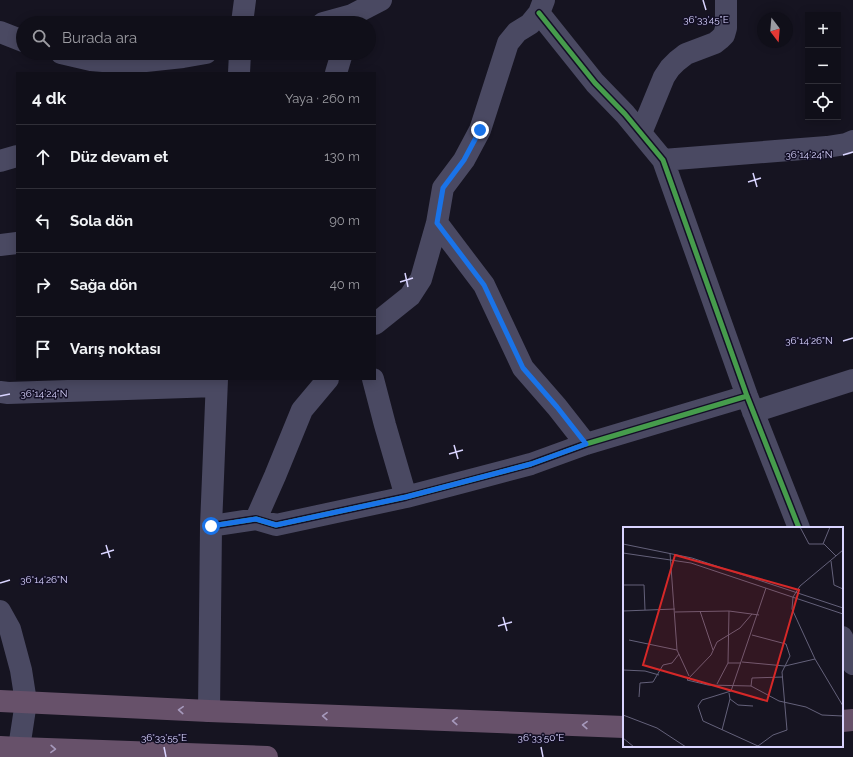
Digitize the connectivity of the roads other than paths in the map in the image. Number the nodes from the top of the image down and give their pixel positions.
1 (245, 0) edge
2 (381, 0) edge
3 (726, 0) edge
4 (542, 6) edge
5 (243, 16) edge
6 (356, 16) edge
7 (0, 32) edge
8 (16, 38) edge
9 (91, 60) edge
10 (168, 60) edge
11 (240, 60) edge
12 (340, 60) edge
13 (129, 68) edge
14 (239, 72) edge
15 (336, 72) edge
16 (641, 133) junction
17 (853, 141) edge
18 (16, 156) edge
19 (664, 160) junction
20 (0, 161) edge
21 (437, 223) junction
22 (16, 243) edge
23 (0, 245) edge
24 (376, 323) edge
25 (327, 380) edge
26 (373, 380) edge
27 (853, 380) edge
28 (216, 383) edge
29 (0, 392) edge
30 (750, 404) junction
31 (586, 444) junction
32 (406, 497) junction
33 (256, 519) junction
34 (211, 526) junction
35 (799, 527) edge
36 (0, 611) edge
37 (843, 639) edge
38 (853, 664) edge
39 (0, 701) edge
40 (26, 702) junction
41 (209, 711) junction
42 (853, 720) edge
43 (843, 721) edge
44 (623, 727) edge
45 (11, 751) edge
46 (267, 757) edge

1 - 5 street
2 - 6 street
3 - 16 street
4 - 16 street
4 - 21 street
7 - 8 street
9 - 13 street
10 - 13 street
11 - 14 street
12 - 15 street
16 - 19 street
17 - 19 street
18 - 20 street
19 - 30 street
21 - 24 street
21 - 31 street
22 - 23 street
25 - 33 street
26 - 32 street
27 - 30 street
28 - 29 street
28 - 34 street
30 - 31 street
30 - 35 street
31 - 32 street
32 - 33 street
33 - 34 street
34 - 41 street
36 - 40 street
37 - 38 street
39 - 40 highway
41 -> 40 highway
40 - 45 street
44 -> 41 highway
42 - 43 highway
45 -> 46 highway

